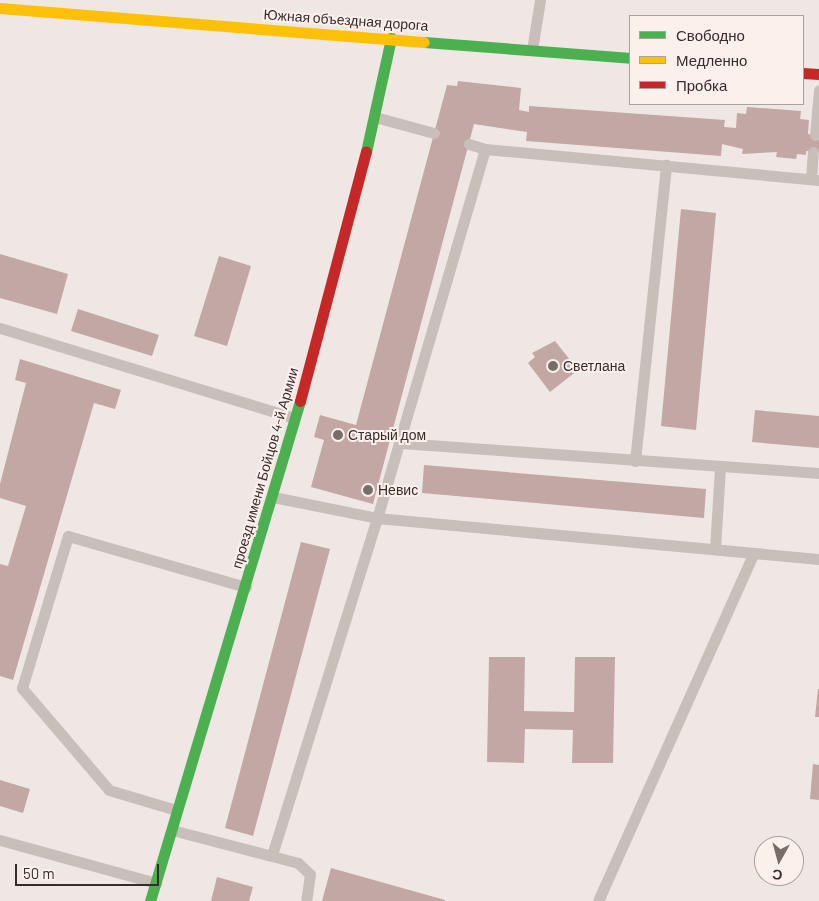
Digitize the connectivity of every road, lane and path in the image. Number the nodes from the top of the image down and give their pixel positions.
1 (540, 0) edge
2 (0, 8) edge
3 (391, 38) junction
4 (532, 50) junction
5 (629, 58) edge
6 (804, 72) edge
7 (819, 74) edge
8 (819, 90) edge
9 (375, 118) junction
10 (434, 133) dead end
11 (815, 135) dead end
12 (469, 144) dead end
13 (484, 149) junction
14 (813, 152) dead end
15 (666, 165) junction
16 (815, 180) edge
17 (0, 328) edge
18 (295, 418) junction
19 (401, 443) junction
20 (635, 461) junction
21 (720, 466) junction
22 (819, 473) edge
23 (273, 497) junction
24 (377, 518) junction
25 (715, 549) junction
26 (754, 552) junction
27 (819, 559) edge
28 (247, 587) junction
29 (176, 810) junction
30 (172, 830) junction
31 (0, 840) edge
32 (272, 856) junction
33 (156, 882) junction
34 (150, 901) edge
35 (306, 901) edge
36 (598, 901) edge

1 - 4 lane
2 - 3 street, Южная объездная дорога
3 - 4 street, Южная объездная дорога
3 - 9 street, проезд имени Бойцов 4-й Армии
4 - 5 street, Южная объездная дорога
6 - 7 street
8 - 11 lane
9 - 10 lane
9 - 18 street, проезд имени Бойцов 4-й Армии
12 - 13 lane
13 - 15 lane
13 - 19 lane
14 - 16 lane
15 - 16 lane
15 - 20 lane
17 - 18 lane
18 - 23 street, проезд имени Бойцов 4-й Армии
19 - 20 lane
19 - 24 lane
20 - 21 lane
21 - 22 lane
21 - 25 lane
23 - 24 lane
23 - 28 street, проезд имени Бойцов 4-й Армии
24 - 25 lane
24 - 32 lane
25 - 26 lane
26 - 27 lane
26 - 36 lane
28 - 29 street, проезд имени Бойцов 4-й Армии
28 - 29 lane
29 - 30 street, проезд имени Бойцов 4-й Армии
30 - 32 lane
30 - 33 street, проезд имени Бойцов 4-й Армии
31 - 33 lane
32 - 35 lane
33 - 34 street, проезд имени Бойцов 4-й Армии

